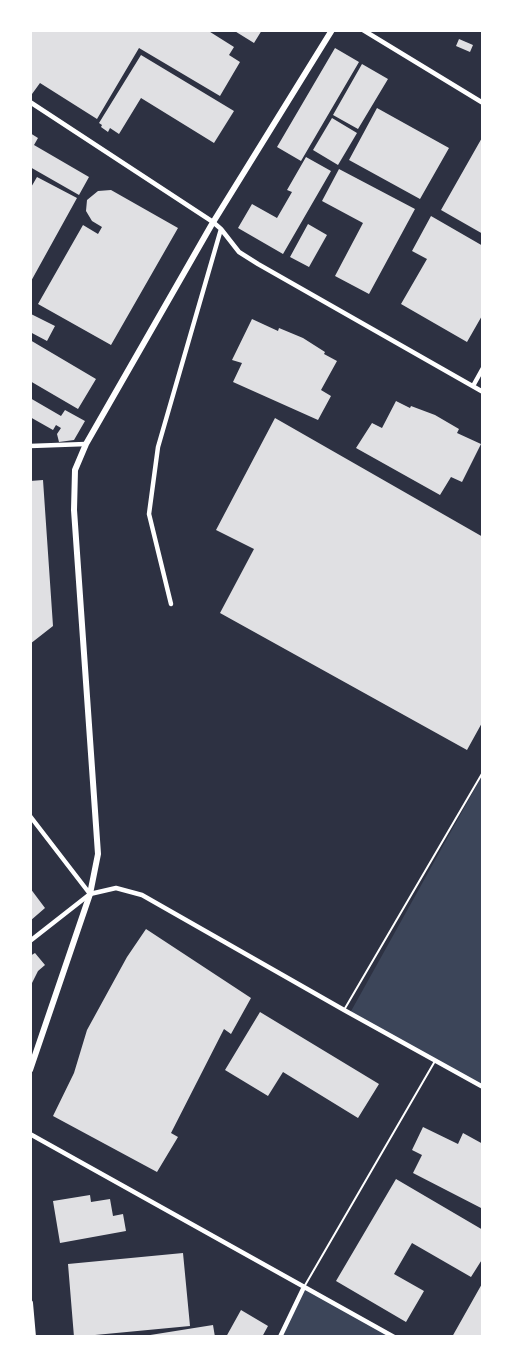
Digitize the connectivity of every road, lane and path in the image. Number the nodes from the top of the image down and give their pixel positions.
1 (332, 30) edge
2 (363, 30) edge
3 (30, 102) edge
4 (483, 103) edge
5 (213, 222) junction
6 (221, 229) junction
7 (483, 368) edge
8 (473, 386) junction
9 (483, 392) edge
10 (86, 444) junction
11 (30, 446) edge
12 (171, 603) dead end
13 (483, 772) edge
14 (30, 816) edge
15 (90, 894) junction
16 (30, 940) edge
17 (344, 1010) junction
18 (435, 1060) junction
19 (30, 1070) edge
20 (483, 1086) edge
21 (30, 1134) edge
22 (304, 1287) junction
23 (30, 1303) edge
24 (33, 1337) edge
25 (280, 1337) edge
26 (394, 1337) edge

1 - 5 street
2 - 4 street
3 - 5 street
5 - 6 street
5 - 10 street
6 - 8 street
6 - 12 street
7 - 8 street
8 - 9 street
10 - 11 street
10 - 15 street
13 - 17 lane
14 - 15 street
15 - 16 street
15 - 17 street
15 - 19 street
17 - 18 street
18 - 20 street
18 - 22 lane
21 - 22 street
22 - 25 street
22 - 26 street
23 - 24 street

